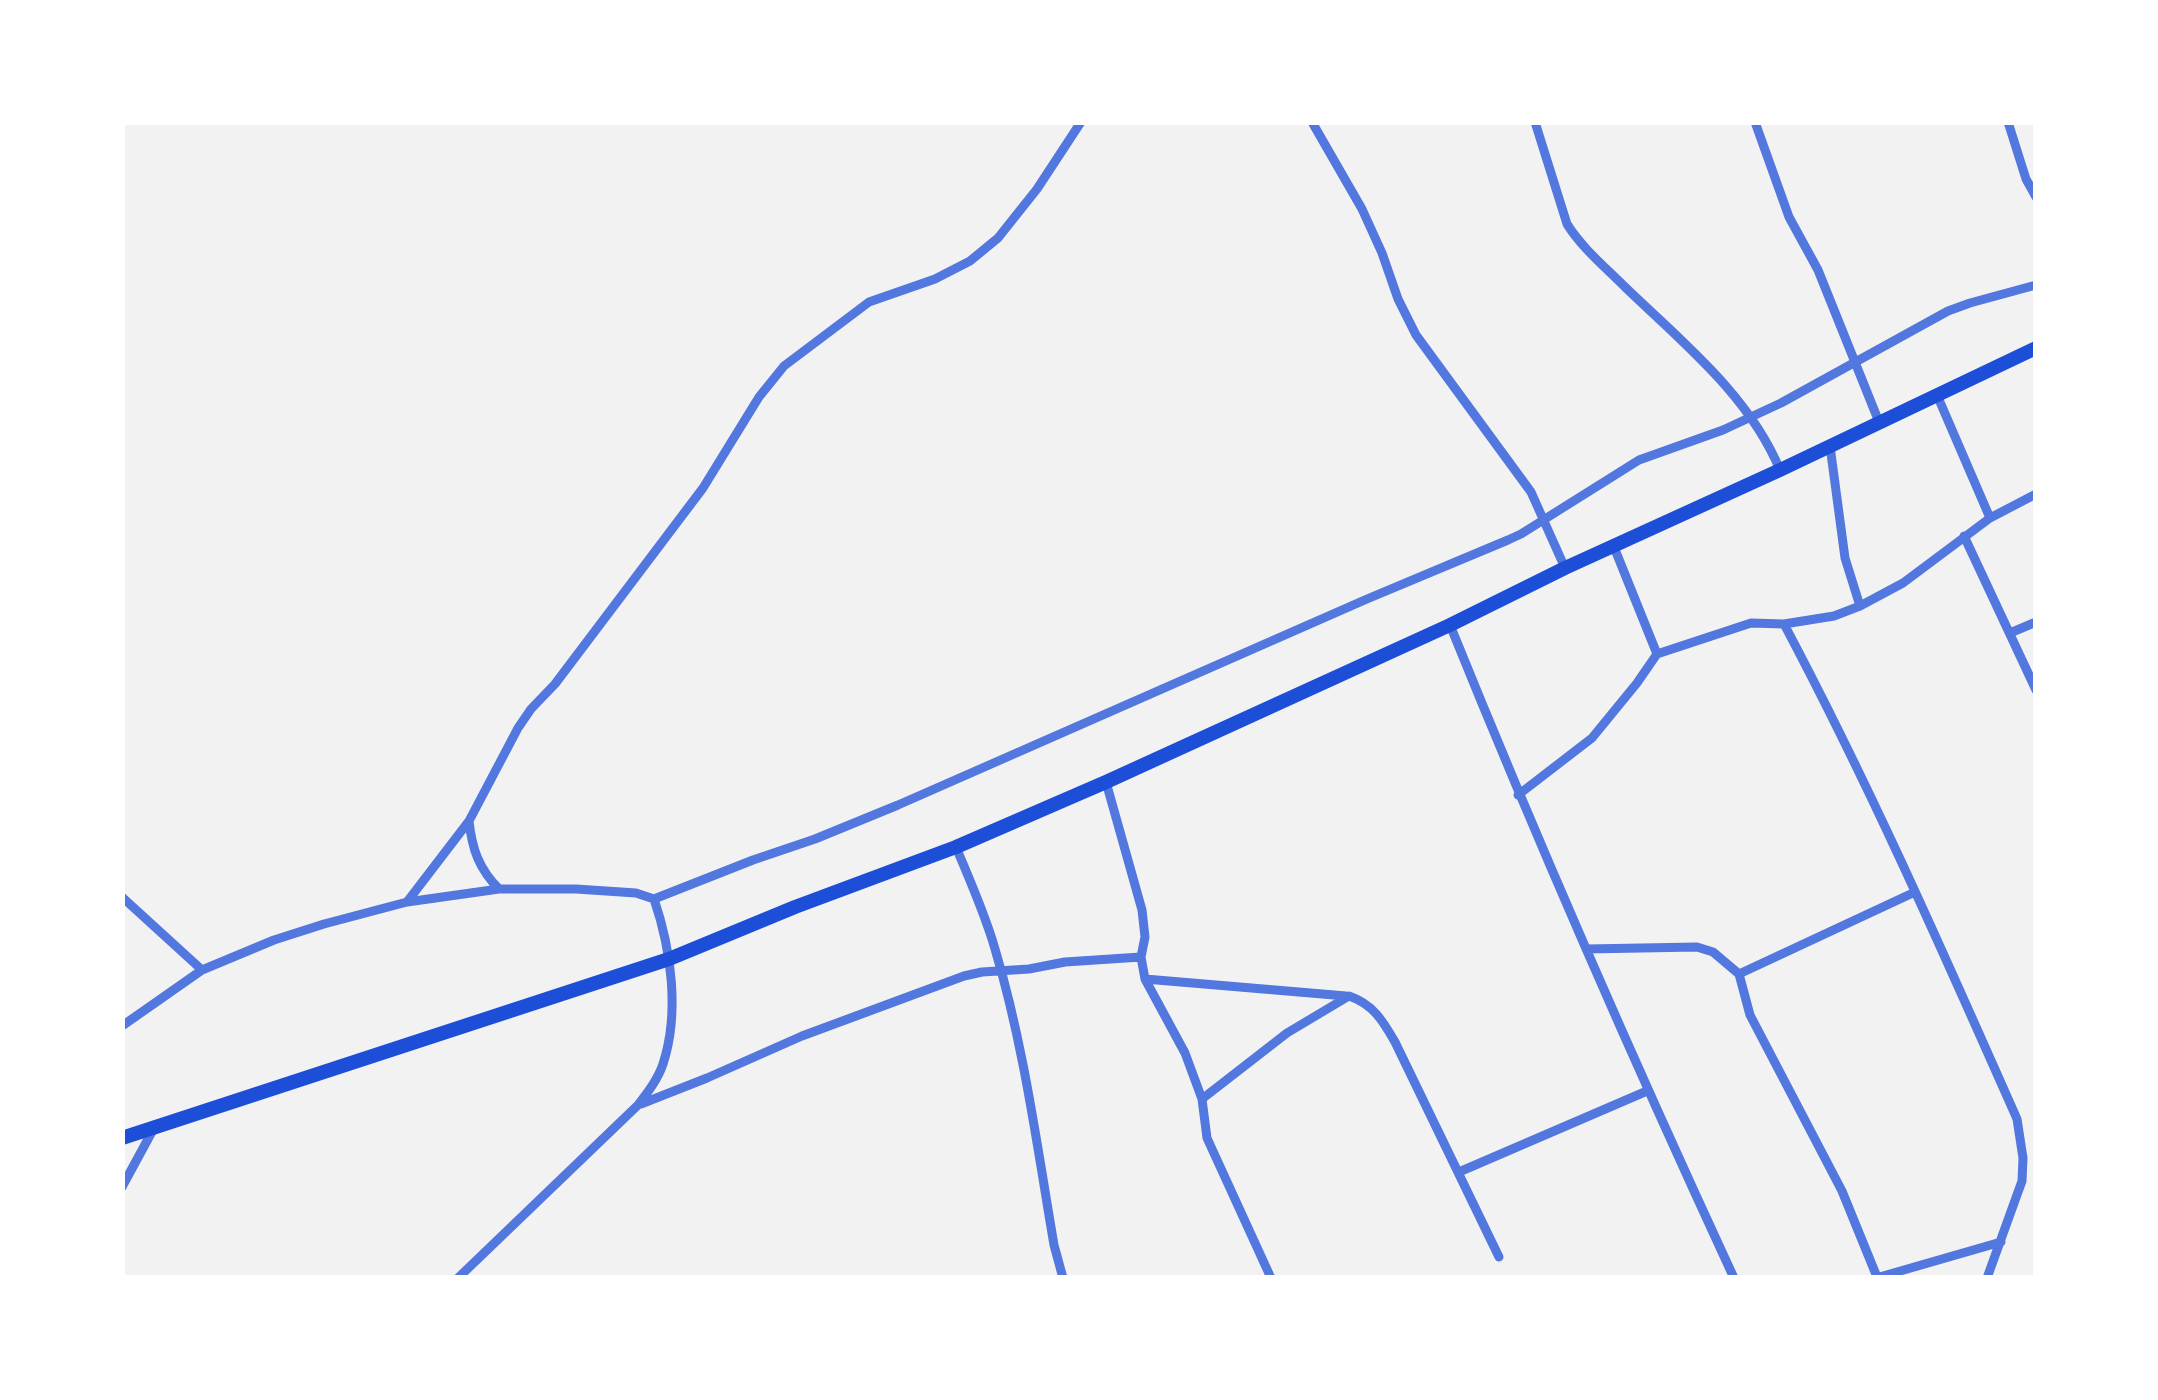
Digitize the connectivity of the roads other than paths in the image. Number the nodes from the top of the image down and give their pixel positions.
1 (1081, 122) edge
2 (1312, 122) edge
3 (1535, 122) edge
4 (1755, 122) edge
5 (2008, 122) edge
6 (2036, 198) edge
7 (2036, 285) edge
8 (2036, 348) edge
9 (1855, 363) junction
10 (1937, 395) junction
11 (1752, 416) junction
12 (1879, 422) junction
13 (1830, 446) junction
14 (1780, 470) junction
15 (2036, 494) edge
16 (1990, 518) junction
17 (1544, 519) junction
18 (1964, 536) junction
19 (1614, 547) junction
20 (1565, 568) junction
21 (1860, 606) junction
22 (2036, 622) edge
23 (1784, 624) junction
24 (1450, 625) junction
25 (2010, 634) junction
26 (1657, 654) junction
27 (2036, 690) edge
28 (1106, 782) junction
29 (1518, 795) junction
30 (470, 820) junction
31 (956, 847) junction
32 (499, 889) junction
33 (1916, 892) junction
34 (122, 897) edge
35 (654, 899) junction
36 (407, 902) junction
37 (1586, 949) junction
38 (1141, 958) junction
39 (669, 959) junction
40 (202, 970) junction
41 (1001, 971) junction
42 (1738, 974) junction
43 (1145, 979) junction
44 (1349, 996) junction
45 (122, 1026) edge
46 (1647, 1091) junction
47 (1202, 1099) junction
48 (638, 1105) junction
49 (155, 1126) junction
50 (122, 1138) edge
51 (1459, 1172) junction
52 (122, 1187) edge
53 (2001, 1242) junction
54 (1499, 1258) dead end
55 (1876, 1277) edge
56 (458, 1278) edge
57 (1063, 1278) edge
58 (1271, 1278) edge
59 (1734, 1278) edge
60 (1987, 1278) edge

1 - 30 street
2 - 17 street
3 - 11 street
4 - 9 street
5 - 6 street
7 - 9 street
8 - 10 highway
9 - 11 street
9 - 12 street
10 - 12 highway
10 - 16 street
11 - 14 street
11 - 17 street
12 - 13 highway
13 - 14 highway
13 - 21 street
14 - 19 highway
15 - 16 street
16 - 18 street
17 - 20 street
17 - 35 street
18 - 21 street
18 - 25 street
19 - 20 highway
19 - 26 street
20 - 24 highway
21 - 23 street
22 - 25 street
23 - 26 street
23 - 33 street
24 - 28 highway
24 - 29 street
25 - 27 street
26 - 29 street
28 - 31 highway
28 - 38 street
29 - 37 street
30 - 32 street
30 - 36 street
31 - 39 highway
31 - 41 street
32 - 35 street
32 - 36 street
33 - 42 street
33 - 53 street
34 - 40 street
35 - 39 street
36 - 40 street
37 - 42 street
37 - 46 street
38 - 41 street
38 - 43 street
39 - 48 street
39 - 49 highway
40 - 45 street
41 - 48 street
41 - 57 street
42 - 55 street
43 - 44 street
43 - 47 street
44 - 47 street
44 - 51 street
46 - 51 street
46 - 59 street
47 - 58 street
48 - 56 street
49 - 50 highway
49 - 52 street
51 - 54 street
53 - 55 street
53 - 60 street

